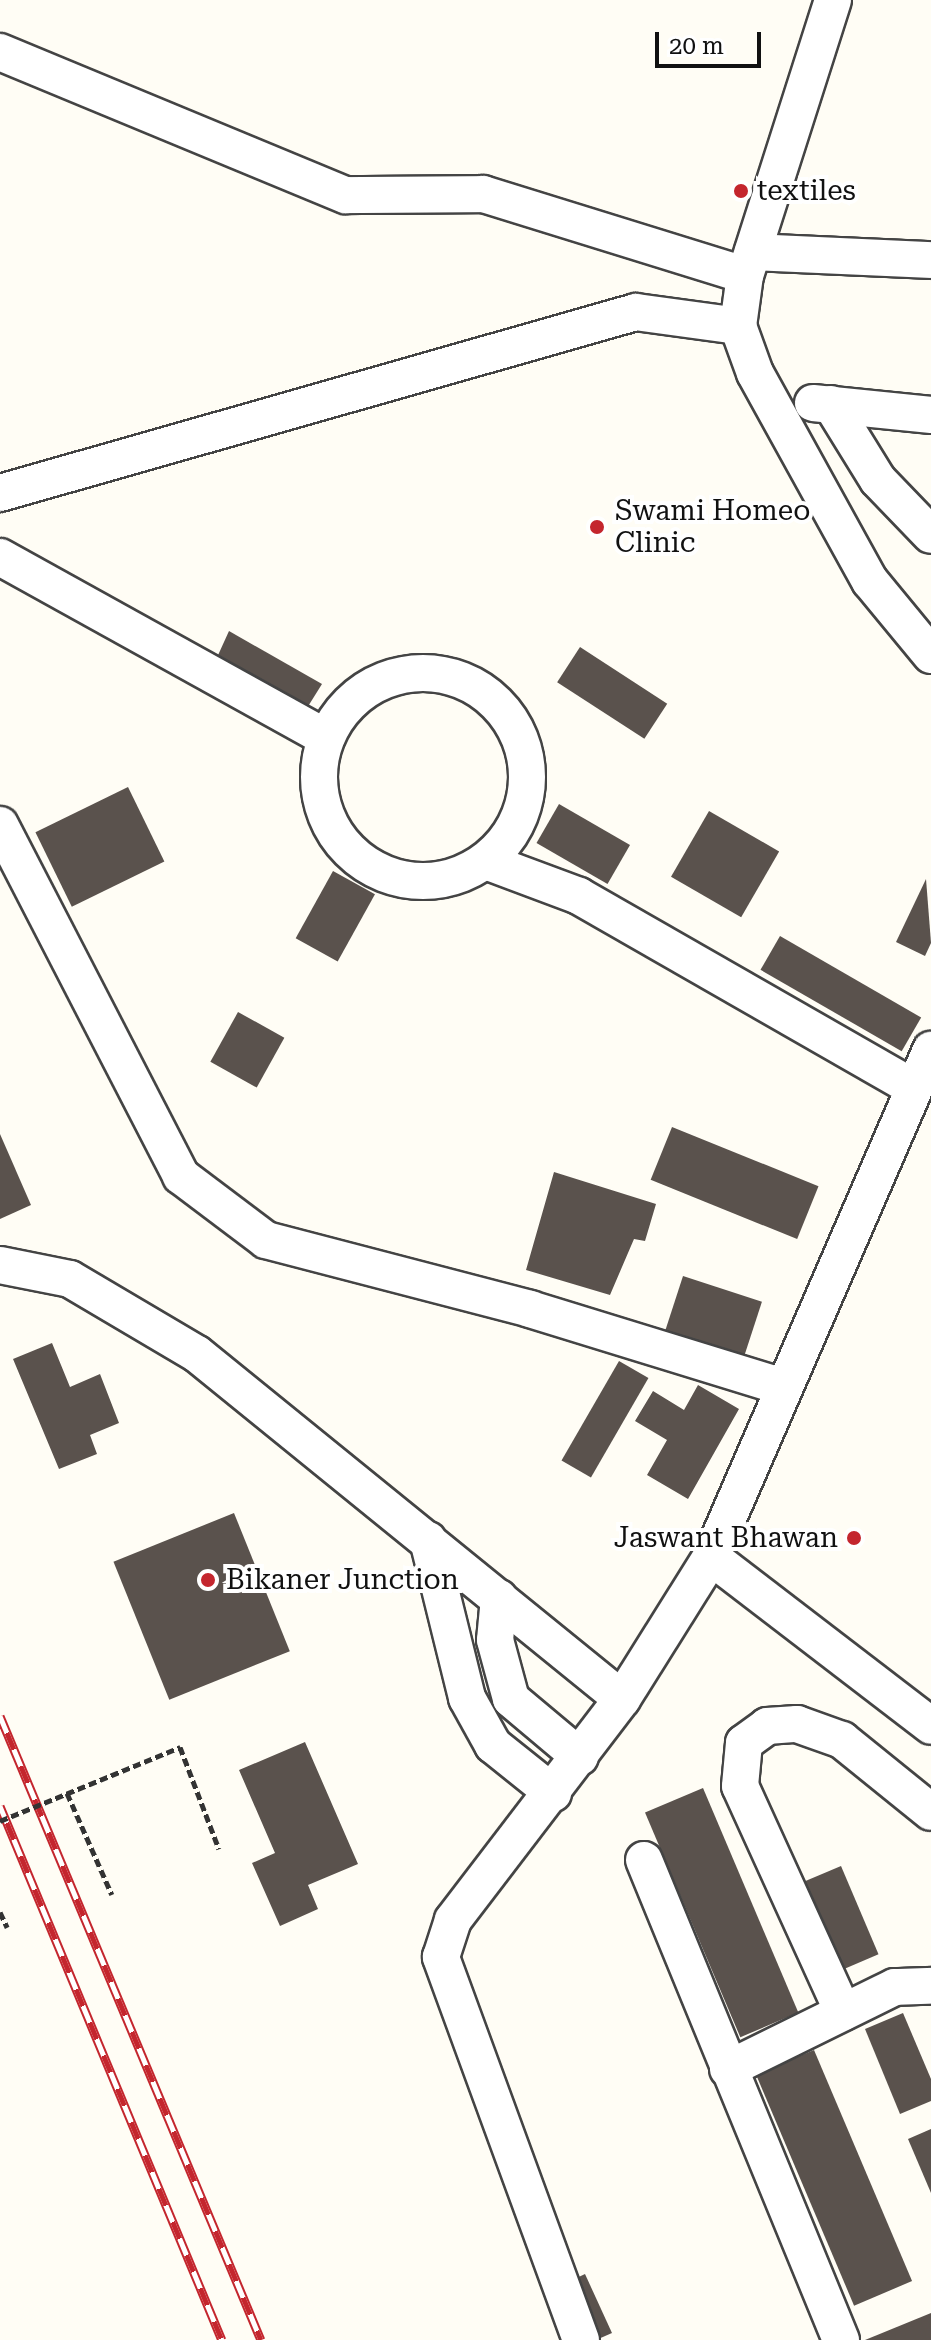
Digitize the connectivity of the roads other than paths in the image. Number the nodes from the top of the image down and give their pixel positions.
1 (833, 0) edge
2 (0, 52) edge
3 (931, 260) edge
4 (749, 263) junction
5 (738, 326) junction
6 (772, 398) junction
7 (831, 404) junction
8 (931, 415) edge
9 (0, 493) edge
10 (931, 535) edge
11 (0, 557) edge
12 (931, 655) edge
13 (326, 738) junction
14 (0, 825) edge
15 (488, 862) junction
16 (931, 1050) edge
17 (911, 1086) junction
18 (0, 1265) edge
19 (783, 1387) junction
20 (428, 1540) junction
21 (711, 1557) junction
22 (499, 1598) junction
23 (622, 1699) junction
24 (931, 1726) edge
25 (580, 1757) junction
26 (553, 1793) junction
27 (931, 1812) edge
28 (644, 1860) dead end
29 (931, 1986) edge
30 (843, 2012) junction
31 (728, 2069) junction
32 (581, 2340) edge
33 (841, 2340) edge

1 - 4 street
2 - 4 street
3 - 4 street
4 - 5 street
5 - 6 street
5 - 9 street
6 - 7 street
6 - 12 street
7 - 8 street
7 - 10 street
11 - 13 street
13 - 15 street
13 - 15 street
14 - 19 street
15 - 17 street
16 - 17 street
17 - 19 street
18 - 20 street
19 - 21 street
20 - 22 street
20 - 26 street
21 - 23 street
21 - 24 street
22 - 23 street
22 - 25 street
23 - 25 street
25 - 26 street
26 - 32 street
27 - 30 street
28 - 31 street
29 - 30 street
30 - 31 street
31 - 33 street

